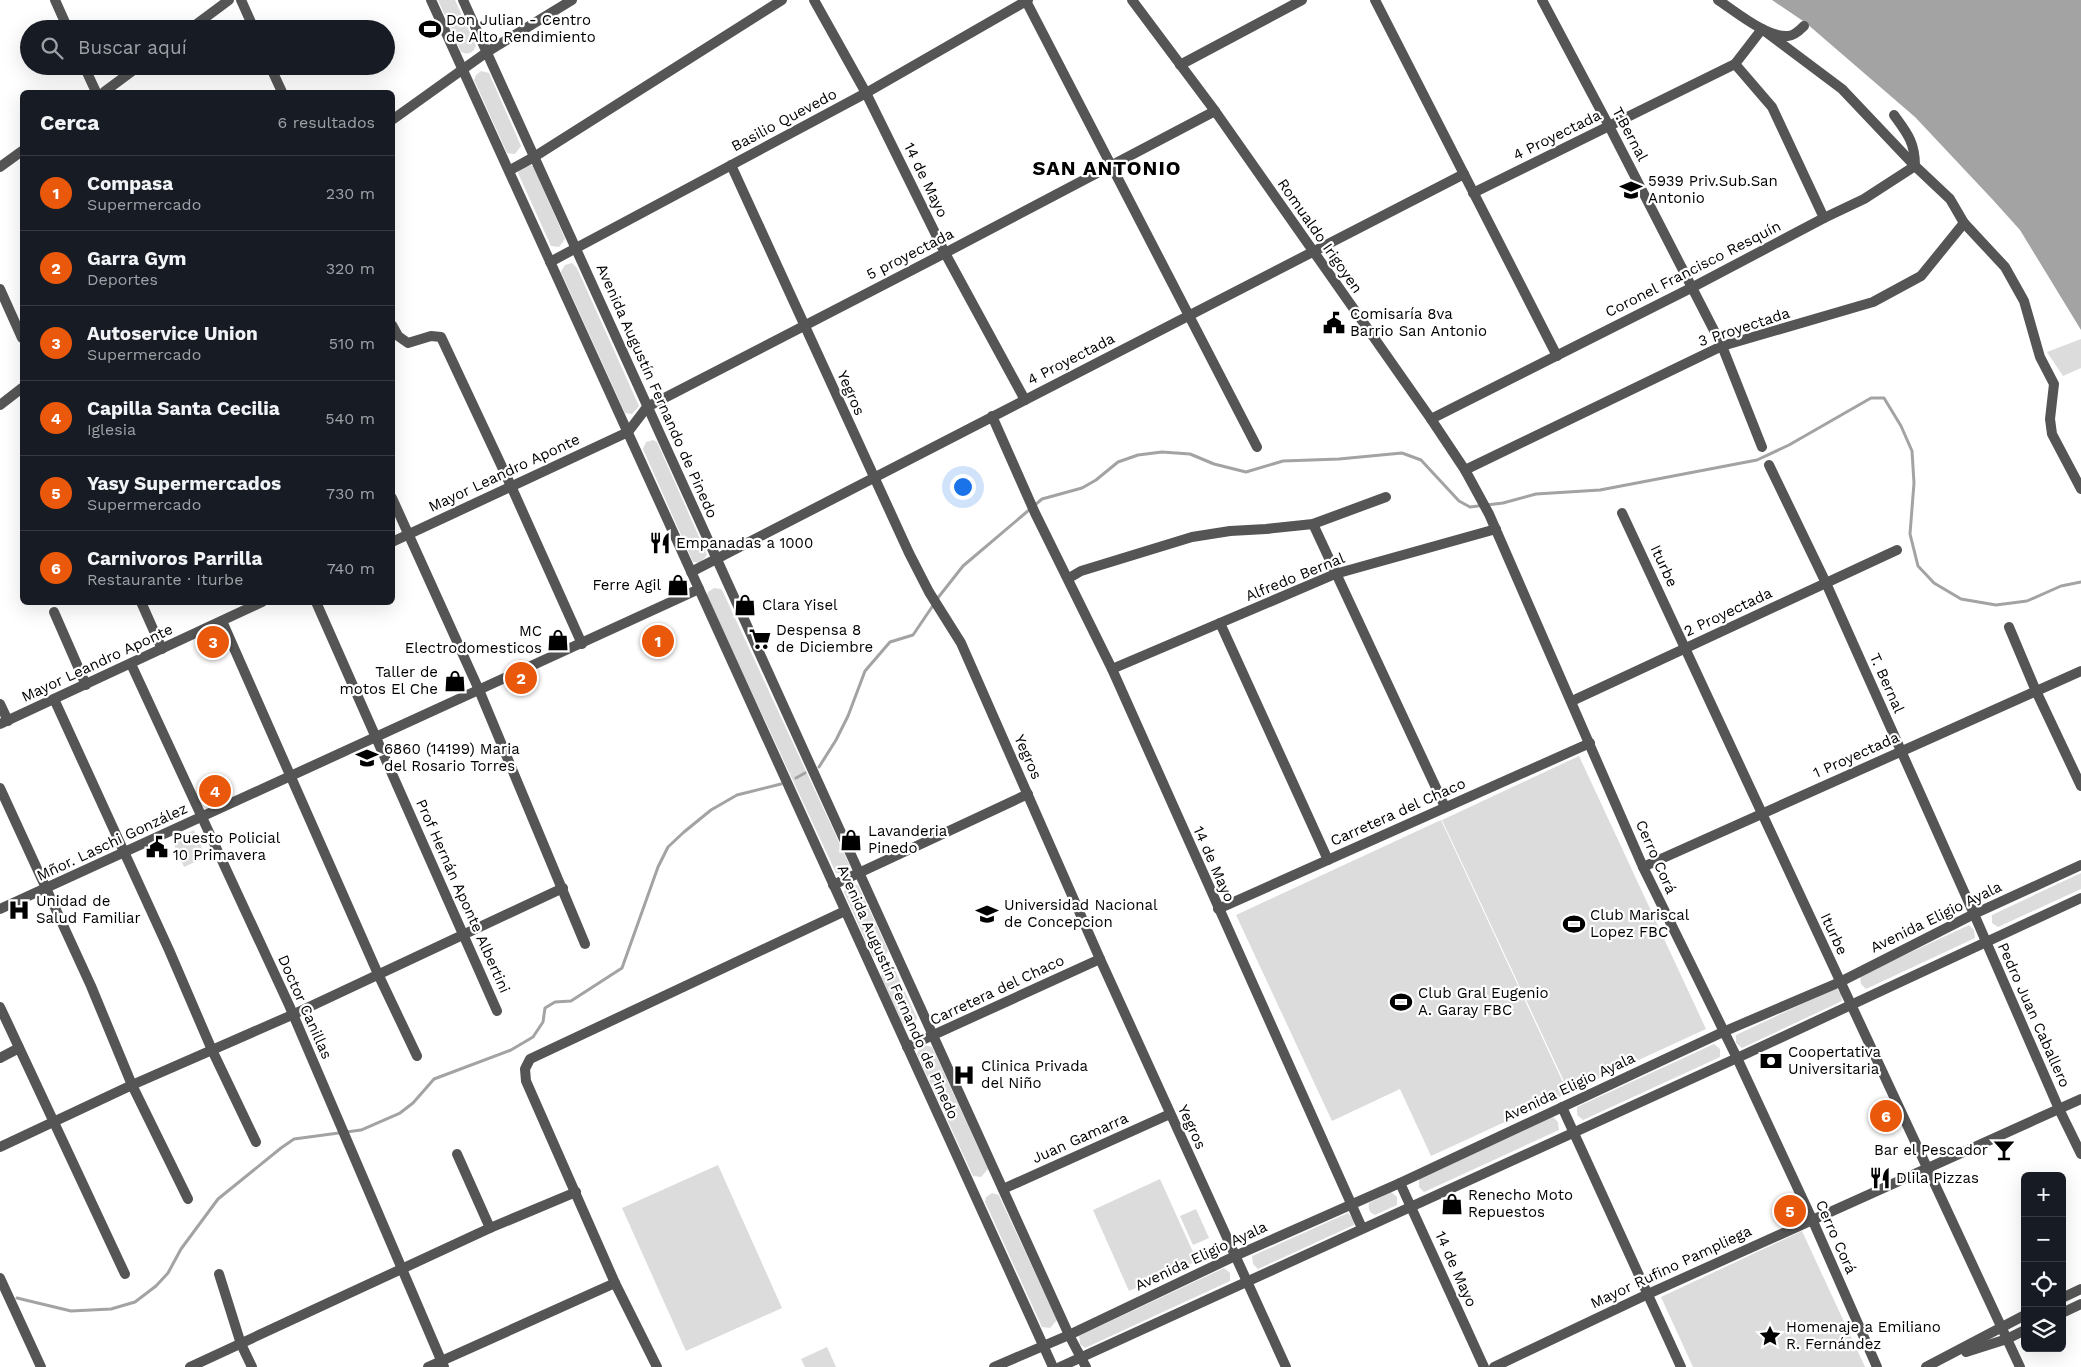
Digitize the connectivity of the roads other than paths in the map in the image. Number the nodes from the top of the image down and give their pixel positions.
1 (55, 0) edge
2 (229, 0) edge
3 (241, 0) edge
4 (431, 0) edge
5 (463, 0) edge
6 (572, 0) edge
7 (782, 0) edge
8 (814, 0) edge
9 (1132, 0) edge
10 (1302, 0) edge
11 (1375, 0) edge
12 (1542, 0) edge
13 (1718, 0) edge
14 (1027, 1) edge
15 (64, 20) edge
16 (202, 20) edge
17 (250, 20) edge
18 (1804, 26) dead end
19 (1762, 29) junction
20 (487, 52) junction
21 (1735, 64) junction
22 (1180, 65) junction
23 (463, 69) junction
24 (88, 75) edge
25 (127, 75) edge
26 (274, 75) edge
27 (95, 90) edge
28 (107, 90) edge
29 (281, 90) edge
30 (866, 93) junction
31 (1215, 111) junction
32 (1894, 115) dead end
33 (395, 118) edge
34 (1609, 126) junction
35 (20, 152) edge
36 (534, 157) junction
37 (731, 165) junction
38 (1112, 166) junction
39 (1915, 166) junction
40 (0, 167) edge
41 (510, 170) junction
42 (1464, 174) junction
43 (1473, 193) junction
44 (1824, 218) junction
45 (1964, 223) junction
46 (576, 248) junction
47 (1312, 252) junction
48 (945, 253) junction
49 (550, 262) junction
50 (1693, 287) junction
51 (0, 289) edge
52 (1188, 316) junction
53 (804, 326) junction
54 (395, 330) edge
55 (20, 334) edge
56 (1722, 346) junction
57 (1556, 356) junction
58 (20, 390) edge
59 (1025, 400) junction
60 (0, 405) edge
61 (647, 407) junction
62 (992, 416) junction
63 (1431, 419) junction
64 (628, 432) junction
65 (1257, 447) dead end
66 (1762, 447) dead end
67 (1769, 465) dead end
68 (1465, 470) junction
69 (873, 478) junction
70 (511, 486) junction
71 (2081, 489) edge
72 (1477, 493) joint
73 (1386, 497) dead end
74 (395, 504) edge
75 (1622, 513) dead end
76 (1313, 524) junction
77 (1496, 529) junction
78 (409, 534) junction
79 (395, 541) edge
80 (1898, 550) dead end
81 (716, 558) junction
82 (691, 572) junction
83 (1336, 574) junction
84 (1068, 578) junction
85 (1826, 583) junction
86 (699, 590) junction
87 (142, 605) edge
88 (237, 605) edge
89 (256, 605) edge
90 (317, 605) edge
91 (54, 612) dead end
92 (240, 613) junction
93 (222, 621) junction
94 (1220, 623) junction
95 (2009, 627) dead end
96 (582, 644) junction
97 (1685, 648) junction
98 (162, 649) junction
99 (131, 664) junction
100 (1112, 669) junction
101 (2081, 671) edge
102 (86, 684) junction
103 (479, 690) junction
104 (2036, 691) junction
105 (54, 699) junction
106 (1572, 701) junction
107 (0, 704) edge
108 (4, 723) edge
109 (377, 738) junction
110 (1590, 743) junction
111 (1901, 751) junction
112 (290, 777) junction
113 (2081, 786) edge
114 (0, 788) edge
115 (1028, 794) junction
116 (1445, 807) junction
117 (1762, 813) junction
118 (202, 817) junction
119 (124, 853) junction
120 (1328, 860) junction
121 (2081, 865) edge
122 (1643, 867) junction
123 (860, 874) junction
124 (834, 885) junction
125 (46, 888) junction
126 (563, 888) junction
127 (2081, 898) edge
128 (0, 909) edge
129 (1218, 909) junction
130 (845, 910) junction
131 (1974, 914) junction
132 (464, 935) junction
133 (1986, 942) junction
134 (585, 944) dead end
135 (1100, 959) junction
136 (378, 974) junction
137 (1840, 982) junction
138 (1852, 1003) junction
139 (0, 1007) edge
140 (498, 1011) dead end
141 (292, 1015) junction
142 (1724, 1032) junction
143 (933, 1036) junction
144 (907, 1047) junction
145 (19, 1048) junction
146 (212, 1050) junction
147 (417, 1056) dead end
148 (0, 1058) edge
149 (1736, 1058) junction
150 (132, 1085) junction
151 (2081, 1099) edge
152 (1562, 1108) junction
153 (2059, 1109) junction
154 (1170, 1114) junction
155 (54, 1123) junction
156 (1573, 1131) junction
157 (256, 1142) dead end
158 (0, 1147) edge
159 (457, 1154) dead end
160 (2081, 1154) edge
161 (1928, 1168) junction
162 (1400, 1183) junction
163 (1003, 1189) junction
164 (576, 1192) junction
165 (188, 1199) dead end
166 (1352, 1203) junction
167 (1410, 1206) junction
168 (1812, 1219) junction
169 (490, 1228) junction
170 (1362, 1228) junction
171 (1235, 1256) junction
172 (402, 1268) junction
173 (125, 1274) dead end
174 (219, 1274) dead end
175 (0, 1278) edge
176 (1246, 1281) junction
177 (615, 1283) junction
178 (2081, 1289) edge
179 (1648, 1294) junction
180 (2066, 1296) edge
181 (2081, 1304) edge
182 (2066, 1311) edge
183 (2021, 1318) edge
184 (2001, 1327) junction
185 (2021, 1332) edge
186 (1069, 1335) junction
187 (2007, 1339) junction
188 (241, 1344) junction
189 (1042, 1345) junction
190 (1082, 1357) junction
191 (1946, 1358) junction
192 (443, 1364) edge
193 (41, 1367) edge
194 (190, 1367) edge
195 (252, 1367) edge
196 (428, 1367) edge
197 (657, 1367) edge
198 (994, 1367) edge
199 (1053, 1367) edge
200 (1060, 1367) edge
201 (1086, 1367) edge
202 (1286, 1367) edge
203 (1484, 1367) edge
204 (1494, 1367) edge
205 (1682, 1367) edge
206 (1877, 1367) edge
207 (1926, 1367) edge
208 (2020, 1367) edge

1 - 15 street
2 - 16 street
3 - 17 street
4 - 23 street, Avenida Augustín Fernando de Pinedo
5 - 20 street, Avenida Augustín Fernando de Pinedo
6 - 20 street
7 - 36 street
8 - 30 street, 14 de Mayo
9 - 22 street, Romualdo Irigoyen
10 - 22 street
11 - 42 street
12 - 34 street, T.Bernal
13 - 19 street
14 - 30 street, Basilio Quevedo
14 - 38 street
18 - 19 street
19 - 21 street
19 - 39 street
20 - 23 street
20 - 36 street, Avenida Augustín Fernando de Pinedo
21 - 34 street, 4 Proyectada
21 - 44 street
22 - 31 street, Romualdo Irigoyen
23 - 33 street
23 - 41 street, Avenida Augustín Fernando de Pinedo
24 - 27 street
25 - 28 street
26 - 29 street
30 - 37 street, Basilio Quevedo
30 - 48 street, 14 de Mayo
31 - 38 street, 5 proyectada
31 - 47 street, Romualdo Irigoyen
32 - 39 street
34 - 43 street, 4 Proyectada
34 - 50 street, T.Bernal
35 - 40 street
36 - 41 street
36 - 46 street, Avenida Augustín Fernando de Pinedo
37 - 46 street, Basilio Quevedo
37 - 53 street, Yegros
38 - 48 street, 5 proyectada
38 - 52 street
39 - 44 street, Coronel Francisco Resquín
39 - 45 street
41 - 49 street, Avenida Augustín Fernando de Pinedo
42 - 43 street
42 - 47 street, 4 Proyectada
43 - 57 street
44 - 50 street, Coronel Francisco Resquín
45 - 56 street, 3 Proyectada
45 - 71 street
46 - 49 street, Basilio Quevedo
46 - 61 street, Avenida Augustín Fernando de Pinedo
47 - 52 street, 4 Proyectada
47 - 63 street, Romualdo Irigoyen
48 - 53 street, 5 proyectada
48 - 59 street, 14 de Mayo
49 - 64 street, Avenida Augustín Fernando de Pinedo
50 - 56 street, T.Bernal
50 - 57 street, Coronel Francisco Resquín
51 - 55 street
52 - 59 street, 4 Proyectada
52 - 65 street
53 - 61 street, 5 proyectada
53 - 69 street, Yegros
54 - 70 street
56 - 66 street, T.Bernal
56 - 68 street, 3 Proyectada
57 - 63 street, Coronel Francisco Resquín
58 - 60 street
59 - 62 street, 4 Proyectada
61 - 64 street, 5 proyectada
61 - 81 street, Avenida Augustín Fernando de Pinedo
62 - 69 street, 4 Proyectada
62 - 84 street, 14 de Mayo
63 - 68 street, Romualdo Irigoyen
64 - 70 street, Mayor Leandro Aponte
64 - 82 street, Avenida Augustín Fernando de Pinedo
67 - 85 street, T. Bernal
68 - 72 street, Romualdo Irigoyen
69 - 81 street, 4 Proyectada
69 - 115 street, Yegros
70 - 78 street, Mayor Leandro Aponte
70 - 96 street
72 - 77 street, Cerro Corá
73 - 76 street
74 - 78 street
75 - 97 street, Iturbe
76 - 83 street
76 - 84 street
77 - 83 street, Alfredo Bernal
77 - 106 street, Cerro Corá
78 - 79 street, Mayor Leandro Aponte
78 - 103 street
80 - 85 street, 2 Proyectada
81 - 82 street, 4 Proyectada
81 - 123 street, Avenida Augustín Fernando de Pinedo
82 - 86 street, Avenida Augustín Fernando de Pinedo
83 - 94 street, Alfredo Bernal
83 - 116 street
84 - 100 street, 14 de Mayo
85 - 97 street, 2 Proyectada
85 - 111 street, T. Bernal
86 - 96 street, Mñor. Laschi González
86 - 124 street, Avenida Augustín Fernando de Pinedo
87 - 98 street
88 - 92 street
89 - 92 street, Mayor Leandro Aponte
90 - 109 street, Prof Hernán Aponte Albertini
91 - 102 street
92 - 93 street, Mayor Leandro Aponte
93 - 98 street, Mayor Leandro Aponte
93 - 112 street
94 - 100 street, Alfredo Bernal
94 - 120 street
95 - 104 street
96 - 103 street, Mñor. Laschi González
97 - 106 street, 2 Proyectada
97 - 117 street, Iturbe
98 - 99 street, Mayor Leandro Aponte
99 - 102 street, Mayor Leandro Aponte
99 - 118 street, Doctor Canillas
100 - 129 street, 14 de Mayo
101 - 104 street, 1 Proyectada
102 - 105 street, Mayor Leandro Aponte
103 - 109 street, Mñor. Laschi González
103 - 126 street
104 - 111 street, 1 Proyectada
104 - 113 street
105 - 108 street, Mayor Leandro Aponte
105 - 119 street
106 - 110 street, Cerro Corá
107 - 108 street
109 - 112 street, Mñor. Laschi González
109 - 132 street, Prof Hernán Aponte Albertini
110 - 116 street, Carretera del Chaco
110 - 122 street, Cerro Corá
111 - 117 street, 1 Proyectada
111 - 131 street, T. Bernal
112 - 118 street, Mñor. Laschi González
112 - 136 street
114 - 125 street
115 - 123 street
115 - 135 street, Yegros
116 - 120 street, Carretera del Chaco
117 - 122 street, 1 Proyectada
117 - 137 street, Iturbe
118 - 119 street, Mñor. Laschi González
118 - 141 street, Doctor Canillas
119 - 125 street, Mñor. Laschi González
119 - 146 street
120 - 129 street, Carretera del Chaco
121 - 131 street, Avenida Eligio Ayala
122 - 142 street, Cerro Corá
123 - 124 street
123 - 143 street, Avenida Augustín Fernando de Pinedo
124 - 130 street, Avenida Augustín Fernando de Pinedo
125 - 128 street, Mñor. Laschi González
125 - 150 street
126 - 132 street
126 - 134 street
127 - 133 street
129 - 166 street, 14 de Mayo
130 - 144 street, Avenida Augustín Fernando de Pinedo
130 - 164 street
131 - 133 street, Pedro Juan Caballero
131 - 137 street, Avenida Eligio Ayala
132 - 136 street
132 - 140 street, Prof Hernán Aponte Albertini
133 - 138 street
133 - 153 street, Pedro Juan Caballero
135 - 143 street, Carretera del Chaco
135 - 154 street, Yegros
136 - 141 street
136 - 147 street
137 - 138 street, Iturbe
137 - 142 street, Avenida Eligio Ayala
138 - 149 street
138 - 161 street, Iturbe
139 - 145 street
141 - 146 street
141 - 172 street, Doctor Canillas
142 - 149 street, Cerro Corá
142 - 152 street, Avenida Eligio Ayala
143 - 144 street, Carretera del Chaco
143 - 163 street, Avenida Augustín Fernando de Pinedo
144 - 189 street, Avenida Augustín Fernando de Pinedo
145 - 148 street
145 - 155 street
146 - 150 street
146 - 157 street
149 - 156 street
149 - 168 street, Cerro Corá
150 - 155 street
150 - 165 street
151 - 153 street, Mayor Rufino Pampliega
152 - 156 street
152 - 162 street, Avenida Eligio Ayala
153 - 160 street, Pedro Juan Caballero
153 - 161 street, Mayor Rufino Pampliega
154 - 163 street, Juan Gamarra
154 - 171 street, Yegros
155 - 158 street
155 - 173 street
156 - 167 street
156 - 179 street
159 - 169 street
161 - 168 street, Mayor Rufino Pampliega
161 - 184 street, Iturbe
162 - 166 street, Avenida Eligio Ayala
162 - 167 street, 14 de Mayo
163 - 186 street, Avenida Augustín Fernando de Pinedo
164 - 169 street
164 - 177 street
166 - 170 street, 14 de Mayo
166 - 171 street, Avenida Eligio Ayala
167 - 170 street
167 - 203 street, 14 de Mayo
168 - 179 street, Mayor Rufino Pampliega
168 - 206 street, Cerro Corá
169 - 172 street
170 - 176 street
171 - 176 street, Yegros
171 - 186 street, Avenida Eligio Ayala
172 - 188 street
172 - 192 street, Doctor Canillas
174 - 188 street
175 - 193 street
176 - 190 street
176 - 202 street, Yegros
177 - 192 street
177 - 197 street
178 - 180 street
179 - 204 street, Mayor Rufino Pampliega
179 - 205 street
181 - 182 street
183 - 184 street
184 - 187 street, Iturbe
184 - 191 street
185 - 187 street
186 - 189 street, Avenida Eligio Ayala
186 - 190 street, Avenida Augustín Fernando de Pinedo
187 - 191 street
187 - 208 street, Iturbe
188 - 194 street
188 - 195 street
189 - 198 street, Avenida Eligio Ayala
189 - 199 street, Avenida Augustín Fernando de Pinedo
190 - 200 street
190 - 201 street, Avenida Augustín Fernando de Pinedo
191 - 207 street
192 - 196 street

